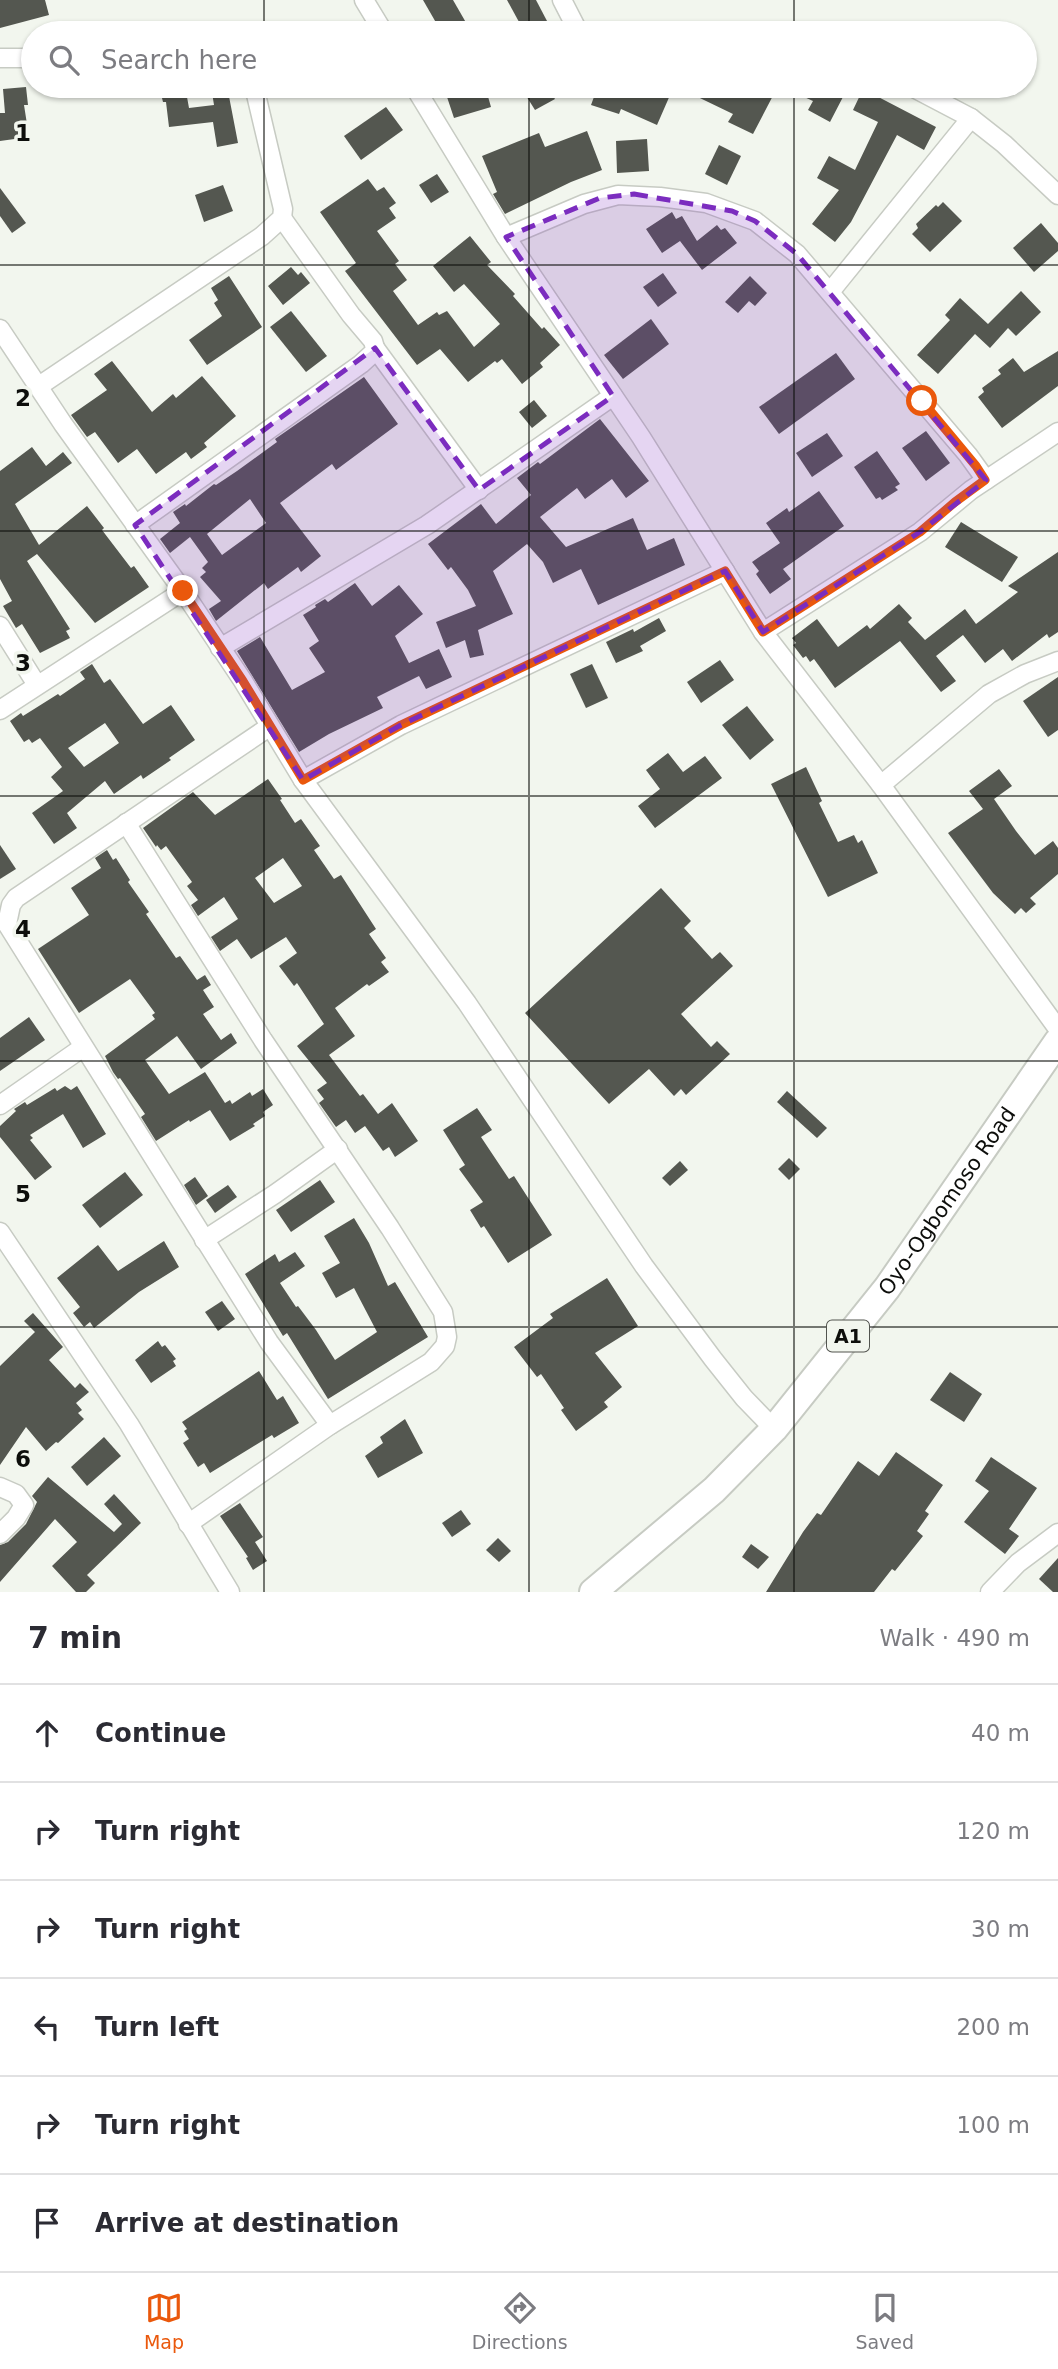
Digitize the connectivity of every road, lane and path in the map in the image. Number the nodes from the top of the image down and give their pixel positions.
1 (363, 0) edge
2 (562, 0) edge
3 (376, 21) edge
4 (573, 21) edge
5 (0, 58) edge
6 (21, 58) edge
7 (257, 98) edge
8 (421, 98) edge
9 (933, 98) edge
10 (971, 118) junction
11 (1058, 195) edge
12 (282, 218) junction
13 (506, 237) junction
14 (830, 292) junction
15 (0, 329) edge
16 (375, 348) junction
17 (39, 386) junction
18 (614, 396) junction
19 (1058, 432) edge
20 (985, 480) junction
21 (479, 490) junction
22 (135, 525) junction
23 (725, 571) junction
24 (183, 591) junction
25 (0, 626) edge
26 (763, 632) junction
27 (220, 648) junction
28 (1058, 661) edge
29 (37, 685) junction
30 (0, 710) edge
31 (269, 727) junction
32 (303, 780) junction
33 (881, 785) junction
34 (126, 823) junction
35 (3, 921) edge
36 (1058, 1029) edge
37 (1058, 1041) edge
38 (82, 1048) junction
39 (0, 1105) edge
40 (338, 1149) junction
41 (0, 1232) edge
42 (204, 1240) junction
43 (330, 1425) junction
44 (774, 1429) junction
45 (0, 1487) edge
46 (188, 1524) junction
47 (1058, 1533) edge
48 (0, 1534) edge
49 (230, 1592) edge
50 (593, 1592) edge
51 (990, 1592) edge

1 - 3 street
2 - 4 street
5 - 6 street
7 - 12 street
8 - 13 street
9 - 10 street
10 - 11 street
10 - 14 street
12 - 16 street
12 - 17 street
13 - 14 street
13 - 18 street
14 - 20 street
15 - 17 street
16 - 21 street
16 - 22 street
17 - 22 street
18 - 21 street
18 - 23 street
19 - 20 street
20 - 26 street
21 - 27 street
22 - 24 street
23 - 26 street
23 - 32 street
24 - 27 street
24 - 29 street
25 - 29 street
26 - 33 street
27 - 31 street
28 - 33 street
29 - 30 street
31 - 32 street
31 - 34 street
32 - 44 street
33 - 36 street
34 - 35 street
34 - 40 street
35 - 38 street
37 - 44 highway, Oyo-Ogbomoso Road / A1
38 - 39 street
38 - 42 street
40 - 42 street
40 - 43 street
41 - 46 street
42 - 43 street
43 - 46 street
44 - 50 highway, Oyo-Ogbomoso Road / A1
45 - 48 street
46 - 49 street
47 - 51 street

